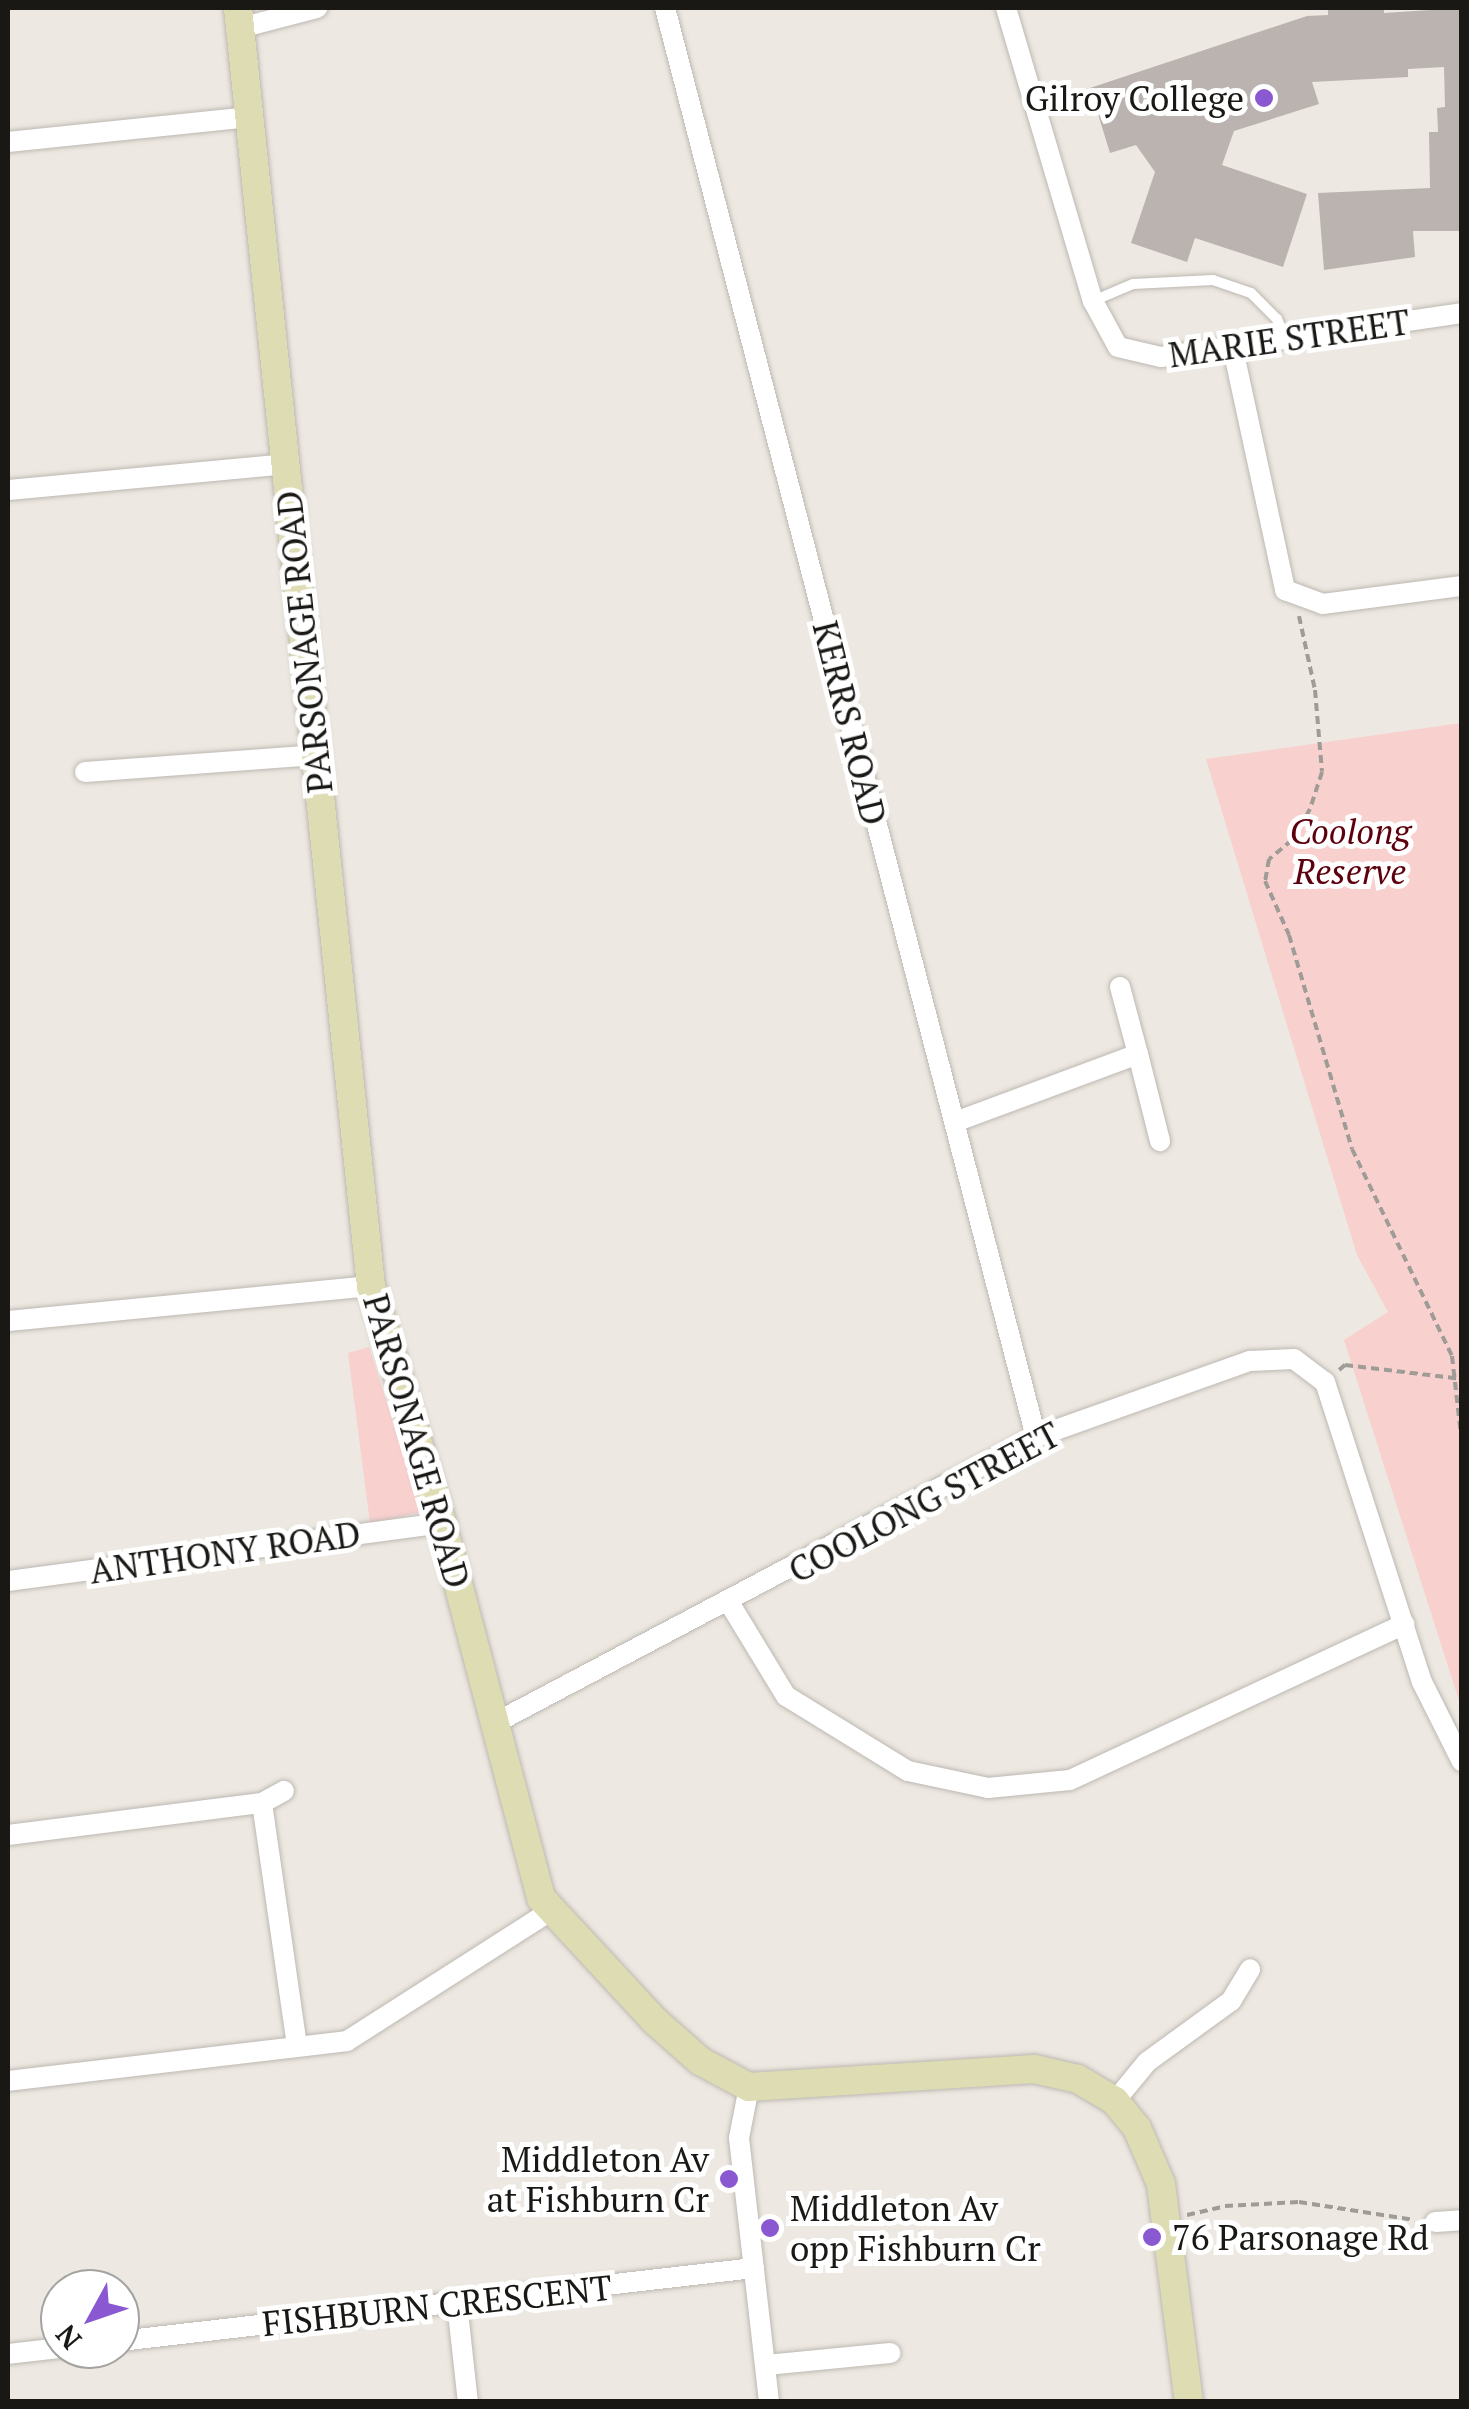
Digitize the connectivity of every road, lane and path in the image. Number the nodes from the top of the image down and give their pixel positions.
1 (316, 8) edge
2 (665, 8) edge
3 (1006, 8) edge
4 (239, 18) edge
5 (250, 118) junction
6 (8, 142) edge
7 (1093, 301) junction
8 (1462, 314) edge
9 (1286, 340) junction
10 (1233, 348) junction
11 (286, 464) junction
12 (8, 490) edge
13 (1462, 586) edge
14 (1285, 590) junction
15 (314, 755) junction
16 (86, 772) dead end
17 (1120, 987) dead end
18 (1138, 1054) junction
19 (955, 1122) junction
20 (1160, 1141) dead end
21 (371, 1286) junction
22 (8, 1321) edge
23 (1454, 1378) junction
24 (1462, 1379) edge
25 (1325, 1382) junction
26 (1036, 1437) junction
27 (1462, 1444) edge
28 (442, 1523) junction
29 (8, 1581) edge
30 (730, 1604) junction
31 (1404, 1624) junction
32 (495, 1723) junction
33 (1462, 1762) edge
34 (284, 1790) dead end
35 (262, 1803) junction
36 (8, 1835) edge
37 (549, 1912) junction
38 (1250, 1969) dead end
39 (297, 2046) junction
40 (8, 2081) edge
41 (749, 2087) junction
42 (1115, 2101) junction
43 (1166, 2217) junction
44 (1462, 2220) edge
45 (1434, 2222) joint
46 (754, 2268) junction
47 (457, 2303) junction
48 (140, 2339) edge
49 (40, 2350) edge
50 (890, 2352) dead end
51 (8, 2354) edge
52 (766, 2365) junction
53 (468, 2402) edge
54 (769, 2402) edge
55 (1188, 2402) edge

1 - 4 street
2 - 19 street, KERRS ROAD
3 - 7 street, MARIE STREET
4 - 5 street, PARSONAGE ROAD
5 - 6 street
5 - 11 street, PARSONAGE ROAD
7 - 9 lane
7 - 10 street, MARIE STREET
8 - 9 street, MARIE STREET
9 - 10 street, MARIE STREET
10 - 14 street
11 - 12 street
11 - 15 street, PARSONAGE ROAD
13 - 14 street
14 - 23 path
15 - 16 street
15 - 21 street, PARSONAGE ROAD
17 - 18 street
18 - 19 street
18 - 20 street
19 - 26 street, KERRS ROAD
21 - 22 street
21 - 28 street, PARSONAGE ROAD
23 - 24 path
23 - 25 path
23 - 27 path
25 - 26 street, COOLONG STREET
25 - 31 street
26 - 30 street, COOLONG STREET
28 - 29 street, ANTHONY ROAD
28 - 32 street, PARSONAGE ROAD
30 - 31 street
30 - 32 street, COOLONG STREET
31 - 33 street
32 - 37 street, PARSONAGE ROAD
34 - 35 street
35 - 36 street
35 - 39 street
37 - 39 street
37 - 41 street, PARSONAGE ROAD
38 - 42 street
39 - 40 street
41 - 42 street
41 - 46 street
42 - 43 street
43 - 45 path
43 - 55 street
44 - 45 street
46 - 47 street, FISHBURN CRESCENT
46 - 52 street
47 - 48 street, FISHBURN CRESCENT
47 - 53 street
49 - 51 street
50 - 52 street
52 - 54 street

